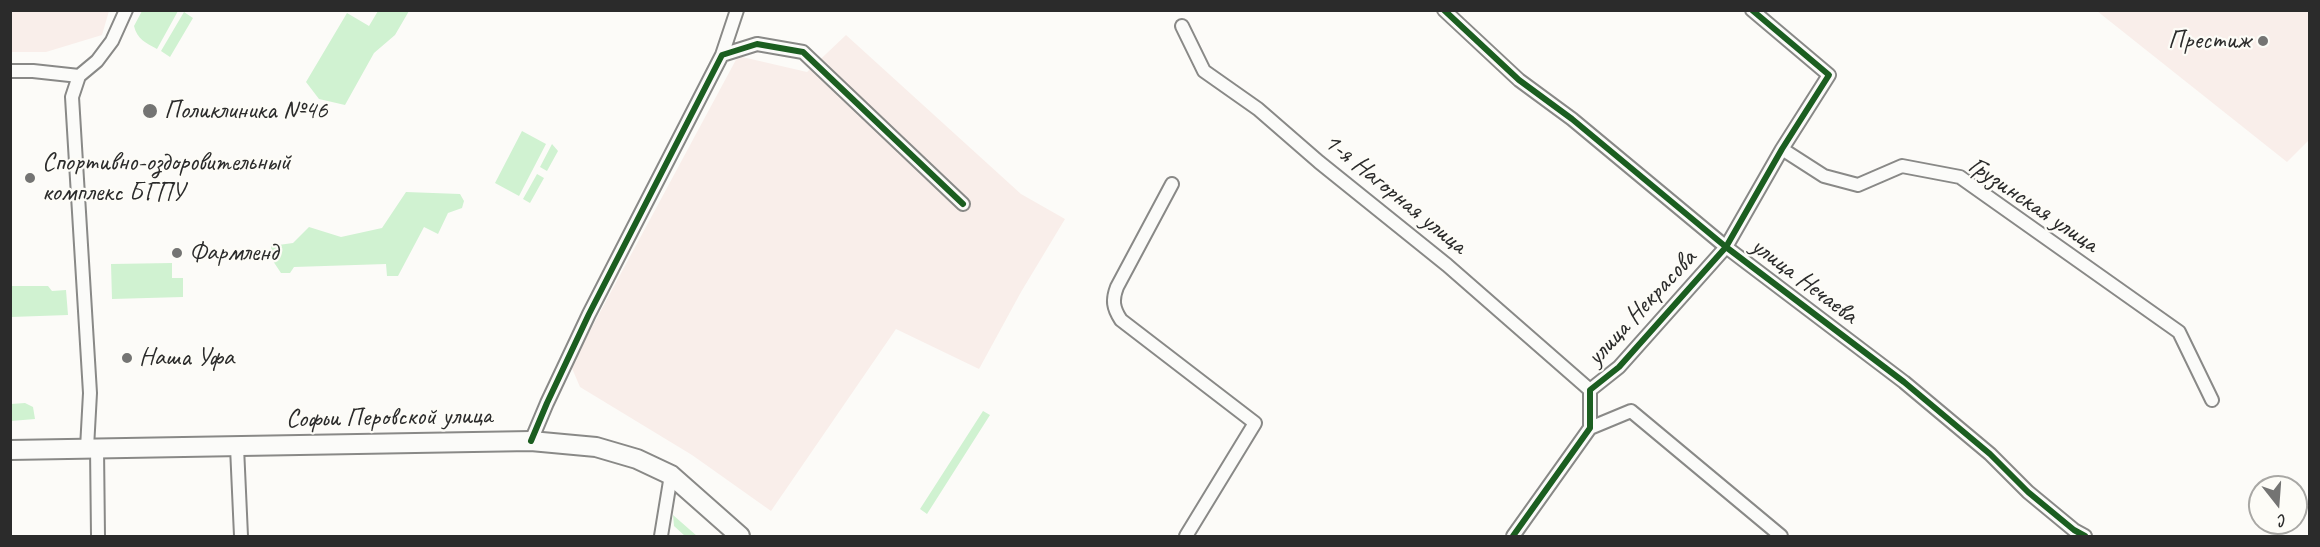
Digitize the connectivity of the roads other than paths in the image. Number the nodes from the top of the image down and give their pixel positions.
1 (126, 10) edge
2 (737, 10) edge
3 (1444, 10) edge
4 (1752, 10) edge
5 (1182, 26) dead end
6 (722, 55) junction
7 (10, 71) edge
8 (79, 76) junction
9 (1782, 149) junction
10 (1172, 184) dead end
11 (963, 204) dead end
12 (1726, 247) junction
13 (1590, 390) junction
14 (2212, 400) dead end
15 (1590, 428) junction
16 (531, 441) junction
17 (237, 447) junction
18 (92, 448) junction
19 (10, 450) edge
20 (671, 475) junction
21 (2075, 534) edge
22 (98, 537) edge
23 (241, 537) edge
24 (661, 537) edge
25 (740, 537) edge
26 (1186, 537) edge
27 (1513, 537) edge
28 (1781, 537) edge

1 - 8 street
2 - 6 street
3 - 12 street, улица Нечаева
4 - 9 street, улица Некрасова
5 - 13 street, 1-я Нагорная улица
6 - 11 street
6 - 16 street
7 - 8 street
8 - 18 street
9 - 12 street, улица Некрасова
9 - 14 street, Грузинская улица
10 - 26 street
12 - 13 street, улица Некрасова
12 - 21 street, улица Нечаева
13 - 15 street, улица Некрасова
15 - 27 street
15 - 28 street
16 - 17 main road, Софьи Перовской улица
16 - 20 main road, Софьи Перовской улица
17 - 18 main road, Софьи Перовской улица
17 - 23 street
18 - 19 main road, Софьи Перовской улица
18 - 22 street
20 - 24 street
20 - 25 main road, Софьи Перовской улица

